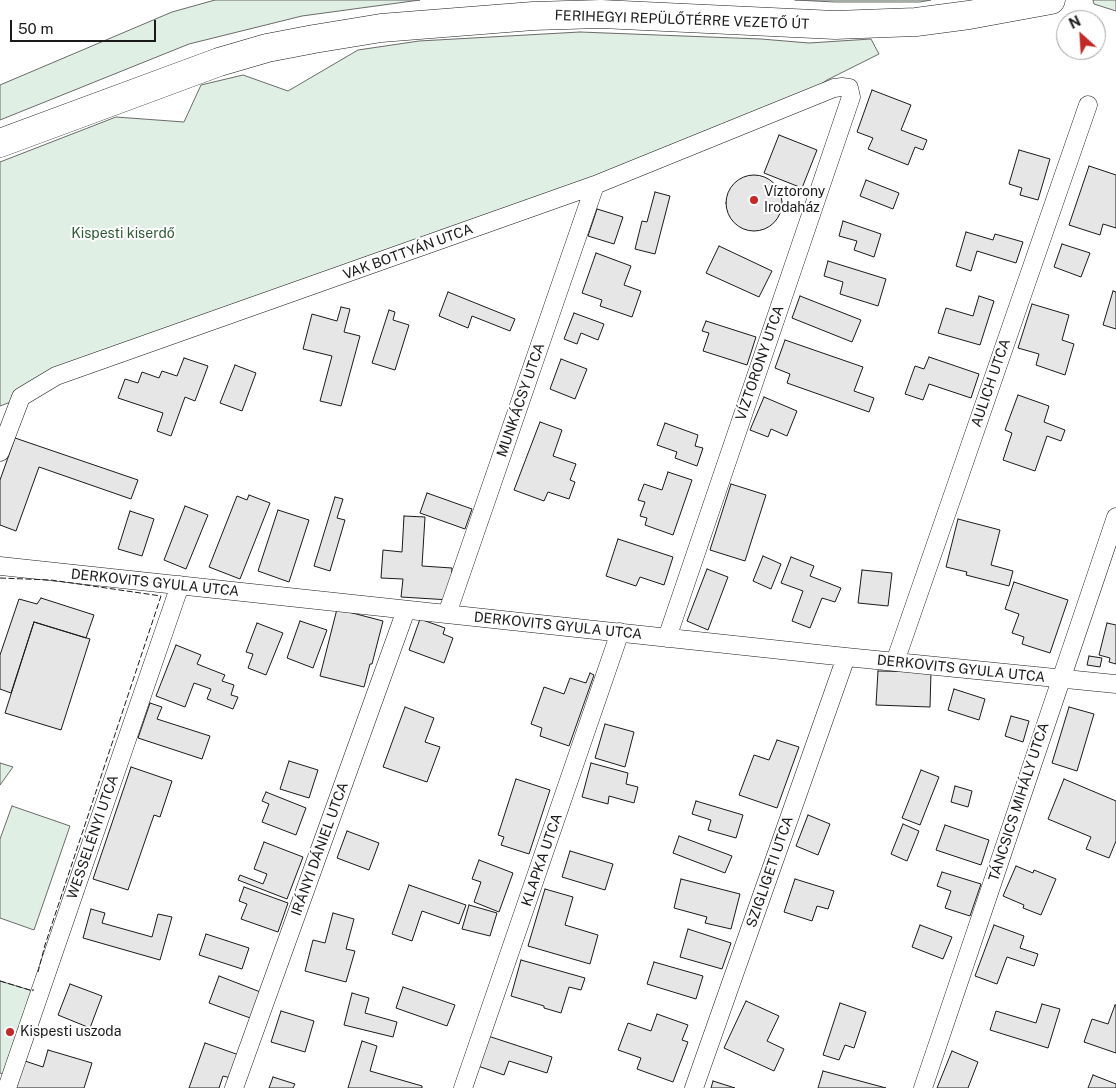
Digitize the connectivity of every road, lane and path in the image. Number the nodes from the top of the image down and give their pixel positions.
1 (1043, 2) edge
2 (849, 88) joint
3 (1088, 105) dead end
4 (0, 143) edge
5 (595, 185) junction
6 (0, 452) edge
7 (1116, 517) edge
8 (0, 566) edge
9 (180, 585) junction
10 (406, 610) junction
11 (447, 614) junction
12 (620, 632) junction
13 (667, 638) junction
14 (846, 657) junction
15 (895, 662) junction
16 (1060, 679) junction
17 (1116, 684) edge
18 (7, 1088) edge
19 (234, 1088) edge
20 (463, 1088) edge
21 (694, 1088) edge
22 (923, 1088) edge

1 - 4 main road, FERIHEGYI REPÜLŐTÉRRE VEZETŐ ÚT
2 - 5 street, VAK BOTTYÁN UTCA
2 - 13 street, VÍZTORONY UTCA
3 - 15 street, AULICH UTCA
5 - 6 street, VAK BOTTYÁN UTCA
5 - 11 street, MUNKÁCSY UTCA
7 - 16 street, TÁNCSICS MIHÁLY UTCA
8 - 9 street, DERKOVITS GYULA UTCA
9 - 10 street, DERKOVITS GYULA UTCA
9 - 18 street, WESSELÉNYI UTCA
10 - 11 street, DERKOVITS GYULA UTCA
10 - 19 street, IRÁNYI DÁNIEL UTCA
11 - 12 street, DERKOVITS GYULA UTCA
12 - 13 street, DERKOVITS GYULA UTCA
12 - 20 street, KLAPKA UTCA
13 - 14 street, DERKOVITS GYULA UTCA
14 - 15 street, DERKOVITS GYULA UTCA
14 - 21 street, SZIGLIGETI UTCA
15 - 16 street, DERKOVITS GYULA UTCA
16 - 17 street, DERKOVITS GYULA UTCA
16 - 22 street, TÁNCSICS MIHÁLY UTCA

